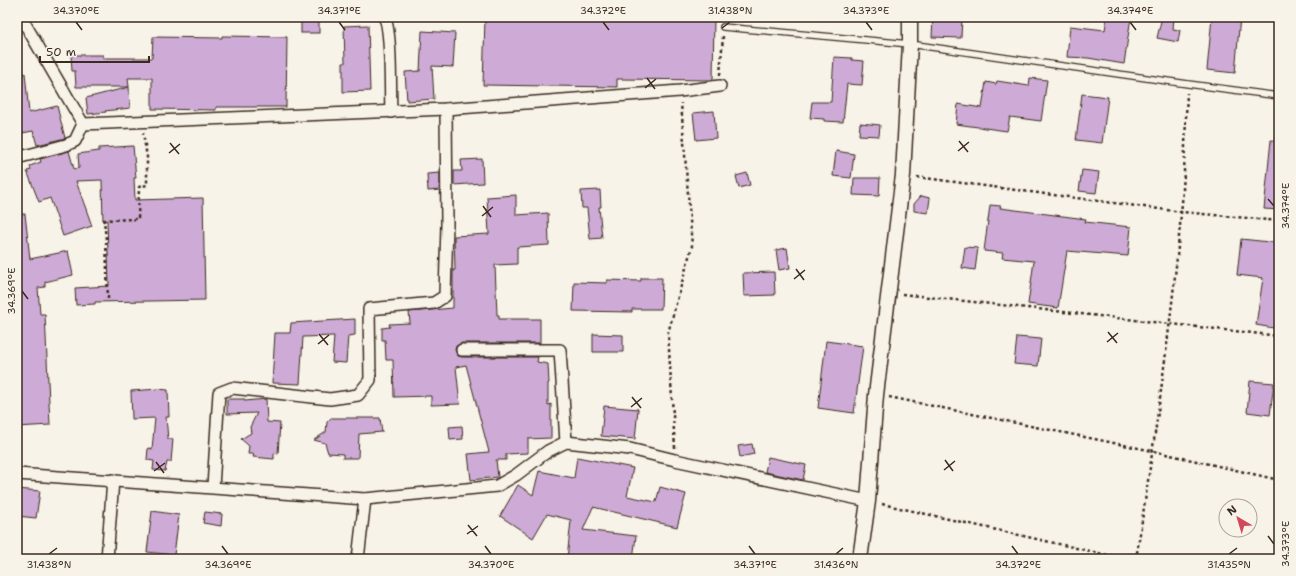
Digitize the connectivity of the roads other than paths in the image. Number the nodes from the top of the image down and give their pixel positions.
1 (21, 17) edge
2 (384, 17) edge
3 (910, 17) edge
4 (723, 28) road end
5 (910, 44) junction
6 (720, 86) road end
7 (1279, 96) edge
8 (446, 109) junction
9 (391, 112) junction
10 (82, 124) junction
11 (17, 158) edge
12 (462, 350) dead end
13 (566, 442) junction
14 (17, 474) edge
15 (113, 480) junction
16 (213, 488) junction
17 (365, 499) junction
18 (868, 501) junction
19 (107, 559) edge
20 (358, 559) edge
21 (860, 559) edge

1 - 10 street
2 - 9 street
3 - 5 street
4 - 5 lane
5 - 7 lane
5 - 18 street
6 - 8 street
8 - 9 street
8 - 16 street
9 - 10 street
10 - 11 street
12 - 13 street
13 - 17 street
13 - 18 street
14 - 15 street
15 - 16 street
15 - 19 street
16 - 17 street
17 - 20 street
18 - 21 street

